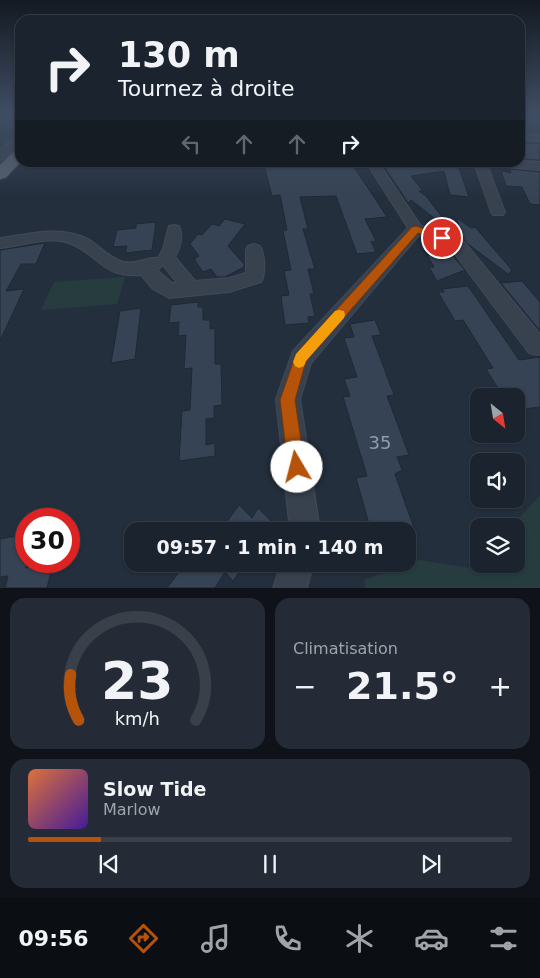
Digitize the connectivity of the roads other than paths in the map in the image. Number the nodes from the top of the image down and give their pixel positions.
1 (15, 142) edge
2 (0, 156) edge
3 (15, 159) edge
4 (525, 165) edge
5 (540, 166) edge
6 (375, 167) edge
7 (482, 167) edge
8 (0, 174) edge
9 (498, 212) dead end
10 (416, 229) junction
11 (174, 230) dead end
12 (0, 243) edge
13 (254, 250) dead end
14 (166, 257) junction
15 (145, 268) junction
16 (191, 288) junction
17 (540, 345) edge
18 (304, 522) edge
19 (295, 572) edge
20 (290, 588) edge

1 - 2 street
3 - 8 main road
4 - 5 street
6 - 10 street
7 - 9 street
10 - 17 street
10 - 18 street
11 - 14 street
12 - 15 street
13 - 16 street
14 - 15 street
14 - 16 street
15 - 16 street
19 - 20 street

